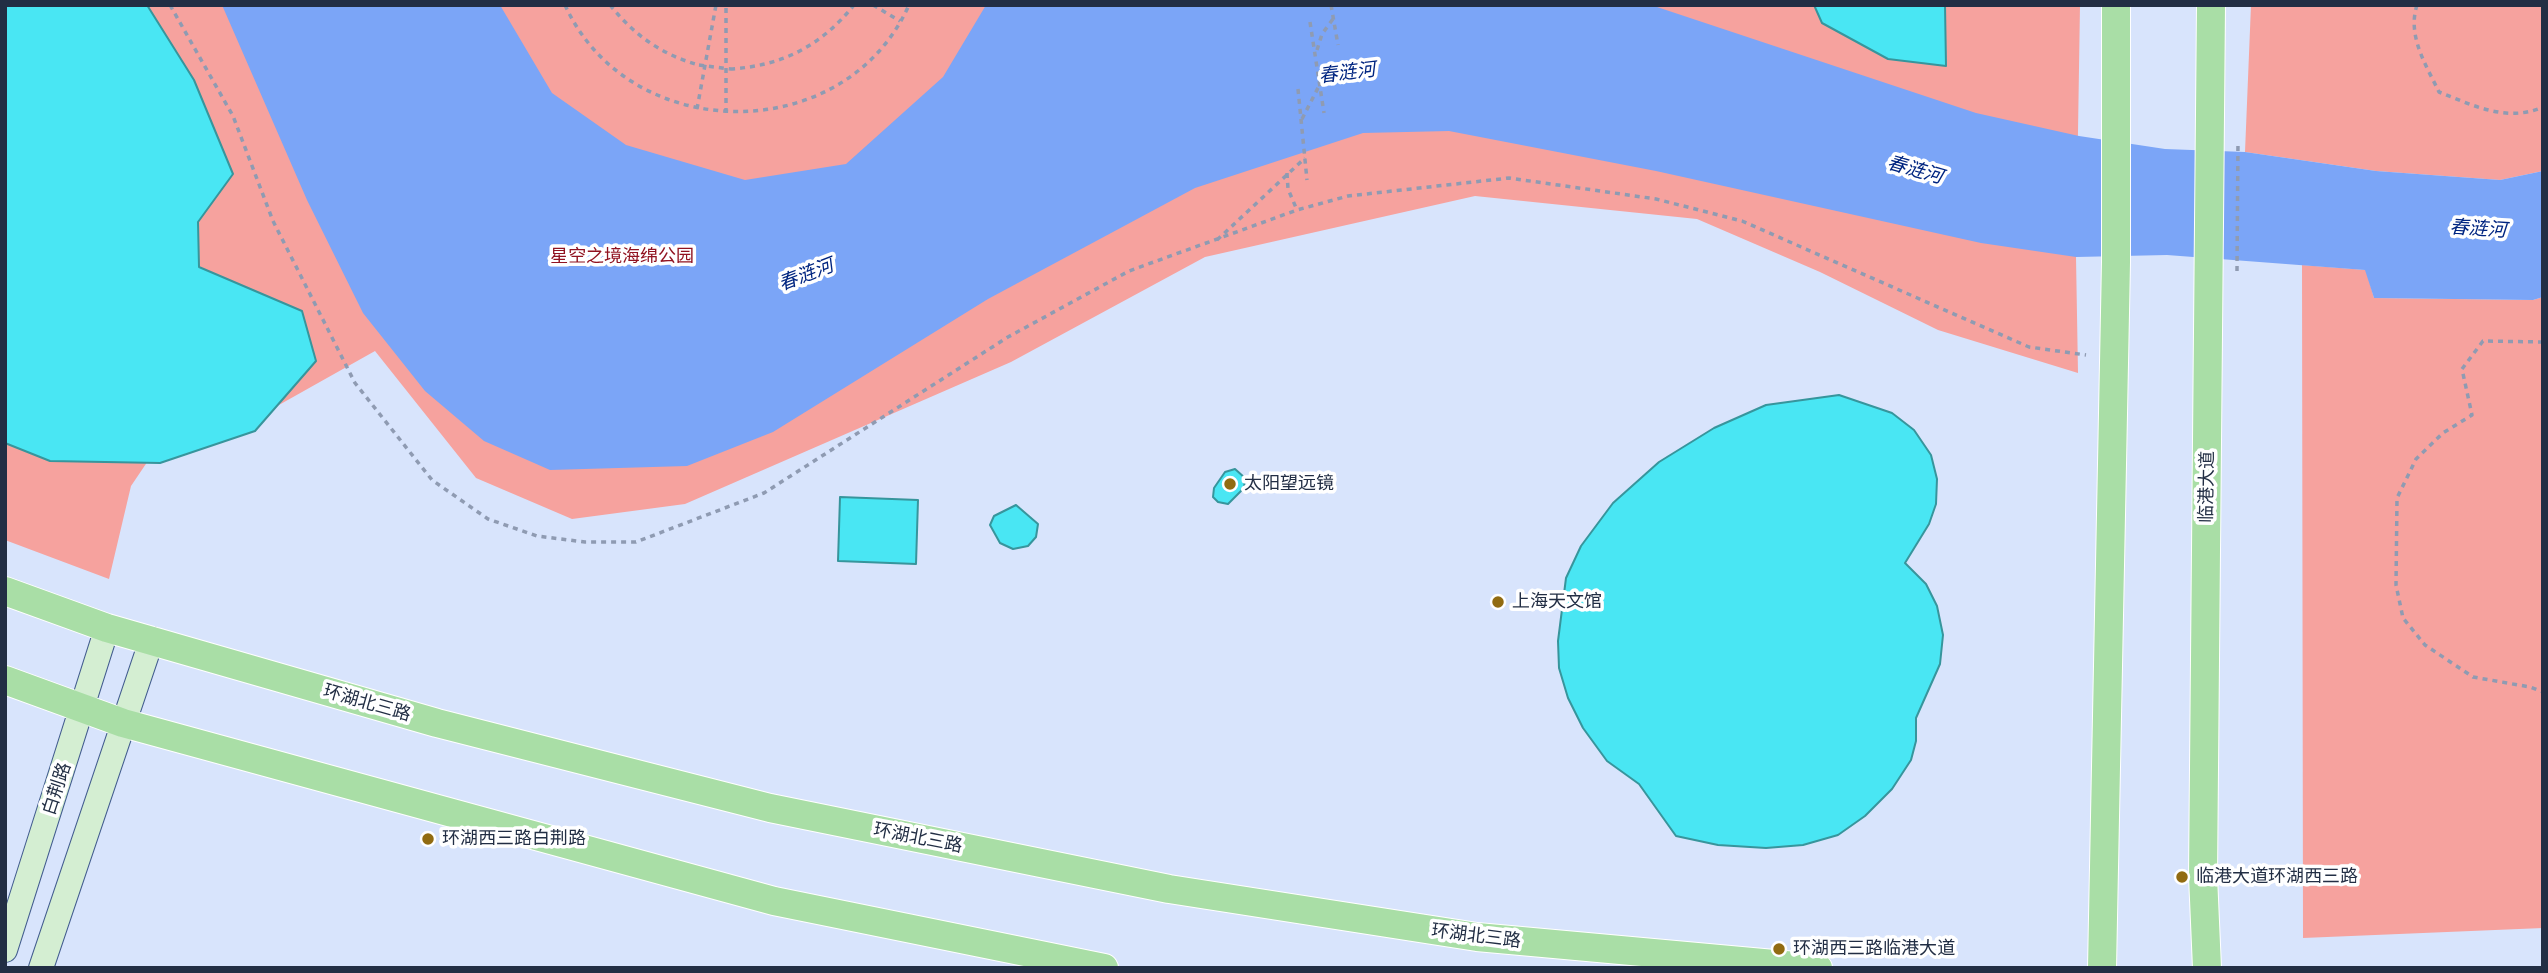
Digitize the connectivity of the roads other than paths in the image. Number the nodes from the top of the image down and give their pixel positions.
1 (2116, 5) edge
2 (2211, 5) edge
3 (5, 591) edge
4 (107, 628) junction
5 (152, 639) junction
6 (5, 680) edge
7 (83, 708) junction
8 (123, 723) junction
9 (5, 950) edge
10 (41, 968) edge
11 (1104, 968) edge
12 (1818, 968) edge
13 (2102, 968) edge
14 (2207, 968) edge

1 - 13 main road
2 - 14 main road, 临港大道
3 - 4 main road, 环湖北三路
4 - 5 main road, 环湖北三路
4 - 7 main road, 白荆路
5 - 8 main road
5 - 12 main road, 环湖北三路
6 - 7 main road
7 - 8 main road
7 - 9 main road, 白荆路
8 - 10 main road
8 - 11 main road

